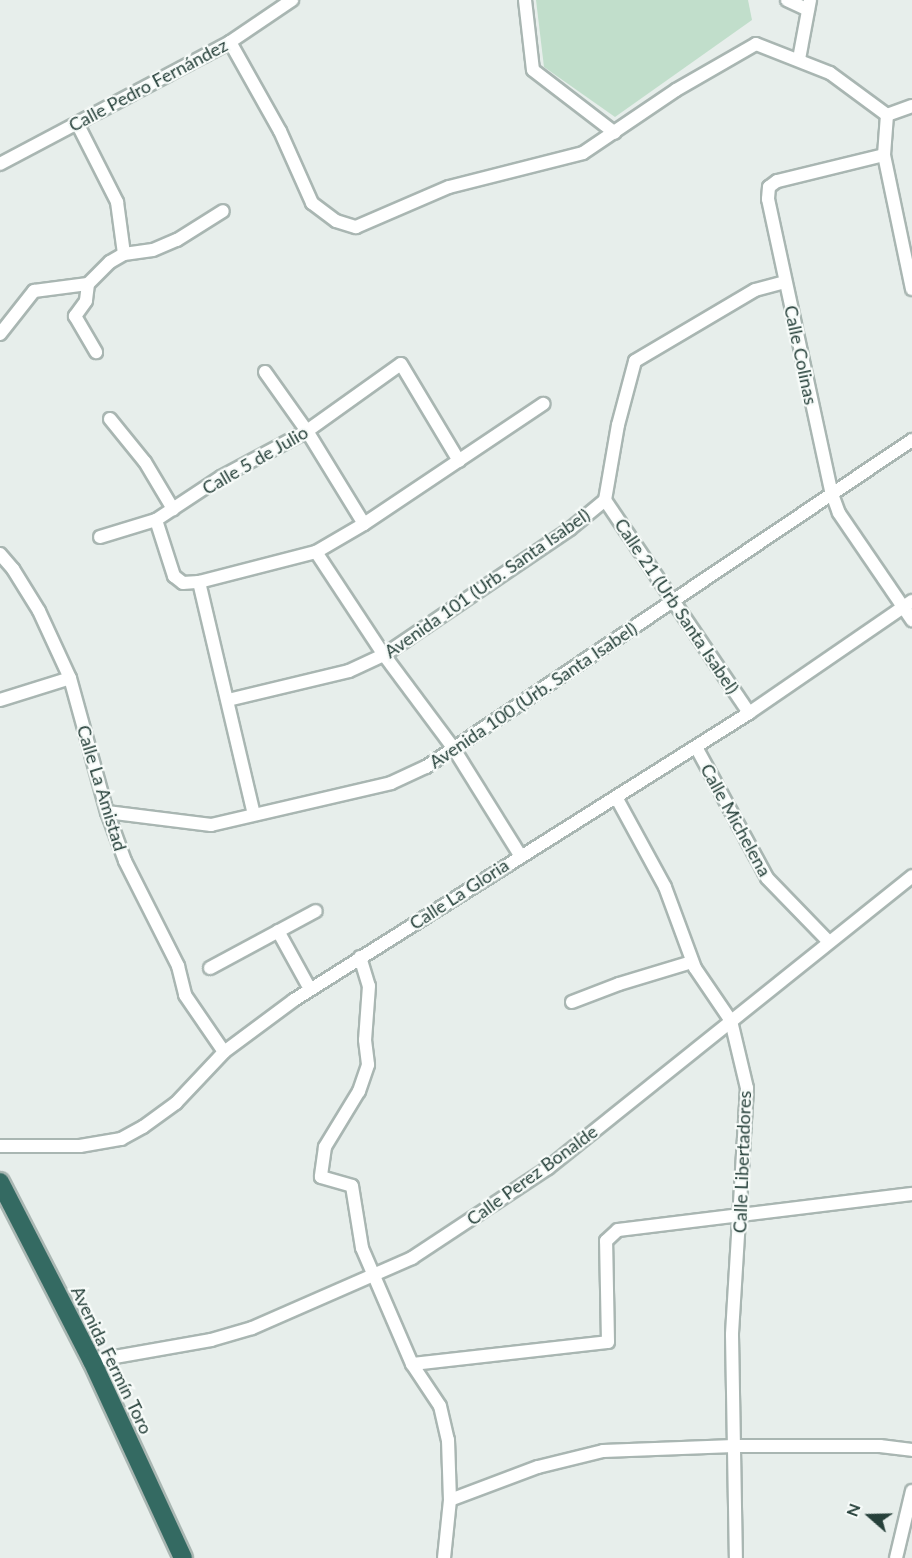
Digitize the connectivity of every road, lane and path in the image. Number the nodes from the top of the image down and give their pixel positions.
1 (292, 0) edge
2 (525, 0) edge
3 (787, 0) edge
4 (809, 5) edge
5 (230, 42) junction
6 (799, 59) junction
7 (912, 106) edge
8 (887, 115) junction
9 (77, 123) junction
10 (615, 133) junction
11 (884, 155) junction
12 (0, 164) edge
13 (223, 211) dead end
14 (124, 254) junction
15 (785, 282) junction
16 (88, 284) junction
17 (912, 289) edge
18 (0, 334) edge
19 (96, 352) dead end
20 (265, 372) dead end
21 (543, 404) dead end
22 (110, 418) dead end
23 (307, 431) junction
24 (912, 440) edge
25 (459, 461) junction
26 (832, 494) junction
27 (605, 500) junction
28 (172, 509) junction
29 (156, 520) junction
30 (364, 524) junction
31 (100, 537) dead end
32 (316, 552) junction
33 (0, 554) edge
34 (199, 582) junction
35 (673, 601) junction
36 (907, 604) edge
37 (912, 620) edge
38 (384, 655) junction
39 (70, 678) junction
40 (0, 700) edge
41 (228, 700) junction
42 (749, 713) junction
43 (696, 747) junction
44 (454, 749) junction
45 (616, 797) junction
46 (107, 812) junction
47 (254, 814) junction
48 (520, 855) junction
49 (912, 876) edge
50 (316, 911) dead end
51 (278, 932) junction
52 (830, 942) junction
53 (360, 957) junction
54 (692, 962) junction
55 (210, 968) dead end
56 (310, 989) junction
57 (572, 1002) dead end
58 (731, 1022) junction
59 (224, 1052) junction
60 (0, 1146) edge
61 (0, 1182) edge
62 (912, 1194) edge
63 (741, 1215) junction
64 (376, 1276) junction
65 (92, 1361) junction
66 (412, 1364) junction
67 (734, 1446) junction
68 (912, 1450) edge
69 (912, 1491) edge
70 (450, 1500) junction
71 (183, 1558) edge
72 (444, 1558) edge
73 (736, 1558) edge
74 (896, 1558) edge

1 - 5 street, Calle Pedro Fernández
2 - 10 street
3 - 4 street
4 - 6 street
5 - 9 street, Calle Pedro Fernández
5 - 10 street
6 - 8 street
6 - 10 street
7 - 8 street
8 - 11 street
9 - 12 street, Calle Pedro Fernández
9 - 14 street
11 - 15 street, Calle Colinas
11 - 17 street
13 - 14 street
14 - 16 street
15 - 26 street, Calle Colinas
15 - 27 street
16 - 18 street
16 - 19 street
20 - 23 street
21 - 25 street
22 - 28 street
23 - 25 street, Calle 5 de Julio
23 - 28 street, Calle 5 de Julio
23 - 30 street
24 - 26 street, Avenida 100 (Urb. Santa Isabel)
25 - 30 street
26 - 35 street, Avenida 100 (Urb. Santa Isabel)
26 - 36 street, Calle Colinas
27 - 35 street, Calle 21 (Urb Santa Isabel)
27 - 38 street, Avenida 101 (Urb. Santa Isabel)
28 - 29 street, Calle 5 de Julio
29 - 31 street, Calle 5 de Julio
29 - 34 street
30 - 32 street
32 - 34 street
32 - 38 street
33 - 39 street, Calle La Amistad
34 - 41 street
35 - 42 street, Calle 21 (Urb Santa Isabel)
35 - 44 street, Avenida 100 (Urb. Santa Isabel)
36 - 37 street, Calle Colinas
36 - 42 street, Calle La Gloria
38 - 41 street, Avenida 101 (Urb. Santa Isabel)
38 - 44 street
39 - 40 street
39 - 46 street, Calle La Amistad
41 - 47 street
42 - 43 street, Calle La Gloria
43 - 45 street, Calle La Gloria
43 - 52 street, Calle Michelena
44 - 47 street, Avenida 100 (Urb. Santa Isabel)
44 - 48 street
45 - 48 street, Calle La Gloria
45 - 54 street, Calle Libertadores
46 - 47 street, Avenida 100 (Urb. Santa Isabel)
46 - 59 street, Calle La Amistad
48 - 53 street, Calle La Gloria
49 - 52 street, Calle Perez Bonalde
50 - 51 street
51 - 55 street
51 - 56 street
52 - 58 street, Calle Perez Bonalde
53 - 56 street, Calle La Gloria
53 - 64 street
54 - 57 street
54 - 58 street, Calle Libertadores
56 - 59 street, Calle La Gloria
58 - 63 street, Calle Libertadores
58 - 64 street, Calle Perez Bonalde
59 - 60 street, Calle La Gloria
61 - 65 highway, Avenida Fermín Toro
62 - 63 street
63 - 66 street
63 - 67 street, Calle Libertadores
64 - 65 street, Calle Perez Bonalde
64 - 66 street
65 - 71 highway, Avenida Fermín Toro
66 - 70 street
67 - 68 street
67 - 70 street
67 - 73 street, Calle Libertadores
69 - 74 street
70 - 72 street

